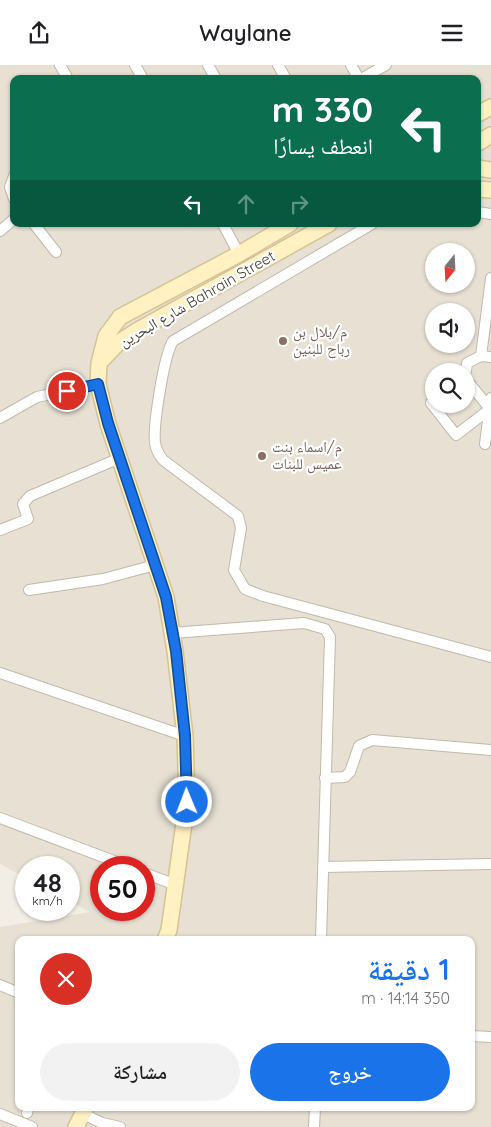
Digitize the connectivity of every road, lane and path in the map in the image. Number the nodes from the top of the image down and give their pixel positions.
1 (386, 65) edge
2 (367, 75) edge
3 (10, 222) edge
4 (36, 227) edge
5 (225, 227) edge
6 (285, 227) edge
7 (322, 227) edge
8 (367, 227) edge
9 (0, 231) edge
10 (56, 252) dead end
11 (239, 254) junction
12 (491, 278) edge
13 (150, 300) junction
14 (157, 320) junction
15 (486, 356) edge
16 (99, 363) junction
17 (467, 363) edge
18 (98, 384) junction
19 (475, 390) edge
20 (491, 398) edge
21 (490, 409) junction
22 (439, 413) edge
23 (0, 418) edge
24 (485, 444) dead end
25 (120, 458) junction
26 (0, 529) edge
27 (155, 565) junction
28 (29, 590) dead end
29 (172, 633) junction
30 (491, 657) edge
31 (0, 673) edge
32 (185, 736) junction
33 (491, 750) edge
34 (325, 778) junction
35 (0, 818) edge
36 (101, 856) edge
37 (491, 864) edge
38 (323, 867) junction
39 (155, 877) edge
40 (176, 885) junction
41 (166, 936) edge
42 (321, 936) edge
43 (0, 985) edge
44 (15, 991) edge
45 (475, 1036) edge
46 (491, 1037) edge
47 (315, 1111) edge
48 (0, 1114) edge
49 (81, 1116) edge
50 (32, 1127) edge
51 (120, 1127) edge
52 (314, 1127) edge

1 - 2 street
3 - 9 street
4 - 10 street
5 - 11 street
6 - 11 main road, شارع البحرين Bahrain Street
7 - 14 main road, شارع البحرين Bahrain Street
8 - 30 street
11 - 13 main road, شارع البحرين Bahrain Street
12 - 15 street
13 - 14 main road
13 - 16 main road, شارع البحرين Bahrain Street
14 - 16 main road, شارع البحرين Bahrain Street
15 - 17 street
16 - 18 main road
18 - 23 street
18 - 25 main road
19 - 21 street
20 - 21 street
21 - 22 street
21 - 24 street
25 - 26 street
25 - 27 main road
27 - 28 street
27 - 29 main road
29 - 32 main road
29 - 34 street
31 - 32 street
32 - 40 main road
33 - 34 street
34 - 38 street
35 - 36 street
37 - 38 street
38 - 42 street
39 - 40 street
40 - 41 main road
43 - 44 street
45 - 46 street
47 - 52 street
48 - 50 street
49 - 51 street

